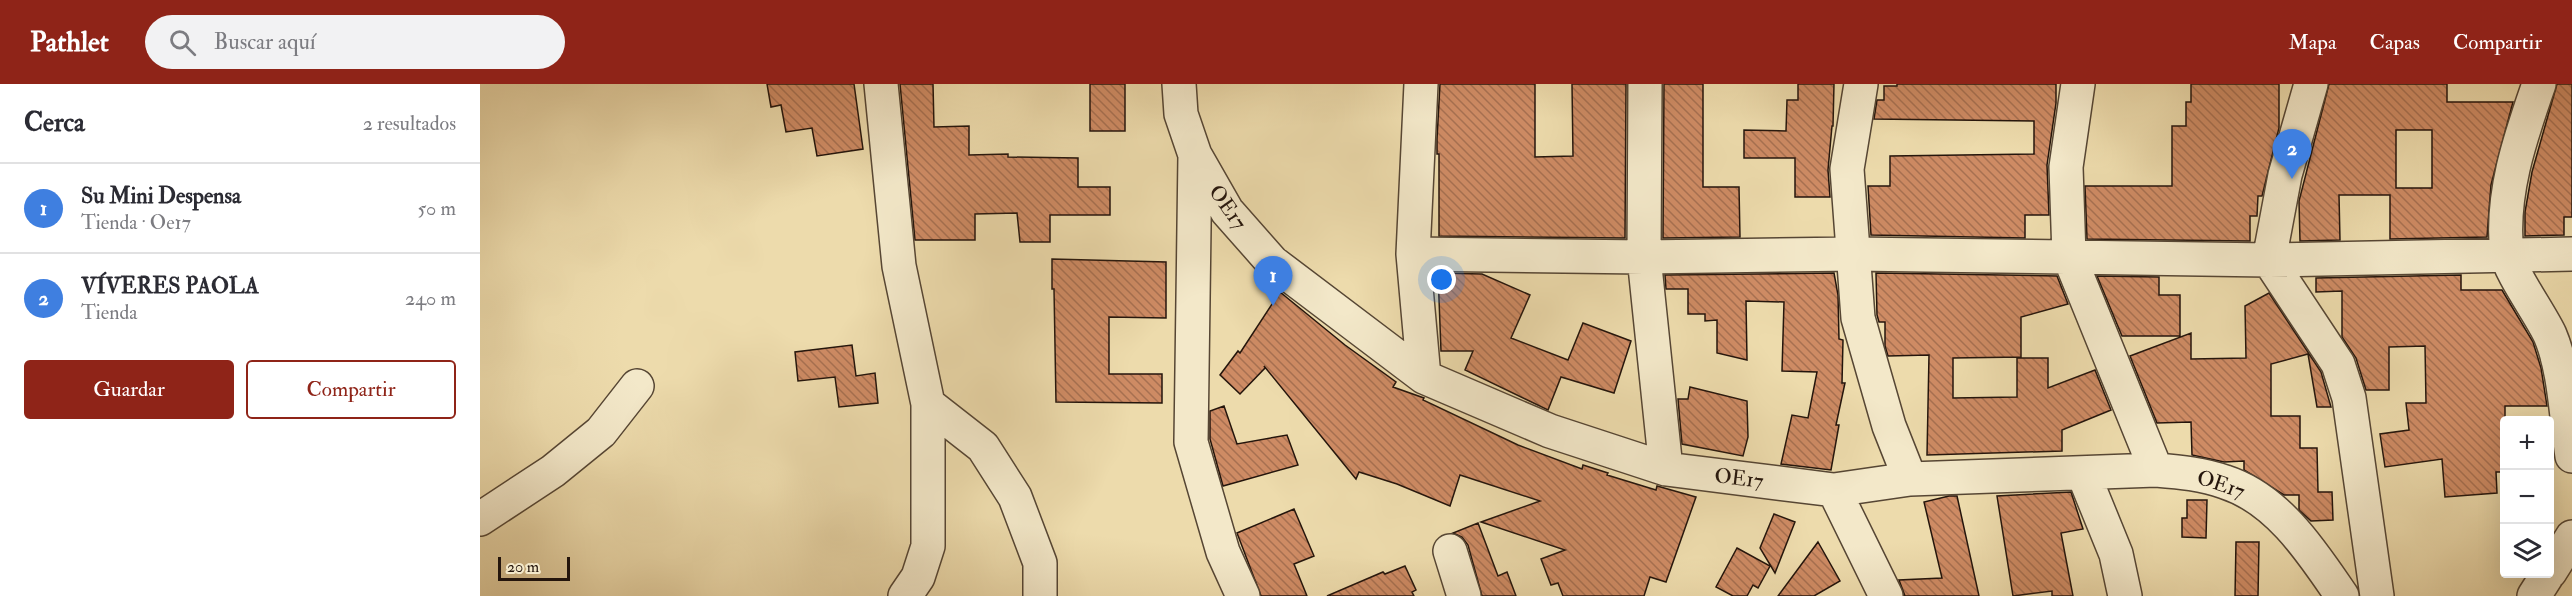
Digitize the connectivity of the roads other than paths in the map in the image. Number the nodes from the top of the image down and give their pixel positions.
1 (881, 84) edge
2 (1179, 84) edge
3 (1421, 84) edge
4 (1645, 84) edge
5 (1862, 84) edge
6 (2078, 84) edge
7 (2311, 84) edge
8 (2539, 84) edge
9 (1195, 155) junction
10 (1413, 254) junction
11 (1854, 254) junction
12 (2572, 255) edge
13 (2069, 256) junction
14 (2507, 256) junction
15 (1644, 257) junction
16 (2269, 260) junction
17 (1424, 377) junction
18 (637, 386) dead end
19 (928, 404) junction
20 (2572, 456) edge
21 (1666, 469) junction
22 (2157, 470) junction
23 (2083, 472) junction
24 (1910, 479) junction
25 (1834, 490) junction
26 (480, 519) edge
27 (2572, 537) edge
28 (1450, 551) dead end
29 (1223, 552) junction
30 (2554, 565) edge
31 (2546, 578) edge
32 (905, 596) edge
33 (1040, 596) edge
34 (1219, 596) edge
35 (1243, 596) edge
36 (1464, 596) edge
37 (1886, 596) edge
38 (2125, 596) edge
39 (2342, 596) edge
40 (2377, 596) edge
41 (2534, 596) edge

1 - 19 street
2 - 9 street
3 - 10 street
4 - 15 street
5 - 11 street
6 - 13 street
7 - 16 street
8 - 14 street
9 - 17 street, OE17
9 - 29 street
10 - 15 street
10 - 17 street
11 - 13 street
11 - 15 street
11 - 24 street
12 - 14 street
13 - 16 street
13 - 22 street
14 - 16 street
14 - 20 street
15 - 21 street
16 - 40 street
17 - 21 street, OE17
18 - 26 street
19 - 32 street
19 - 33 street
21 - 25 street, OE17
22 - 23 street, OE17
22 - 39 street, OE17
23 - 24 street, OE17
23 - 38 street
24 - 25 street, OE17
25 - 37 street
27 - 30 street
28 - 36 street
29 - 34 street
29 - 35 street
31 - 41 street

